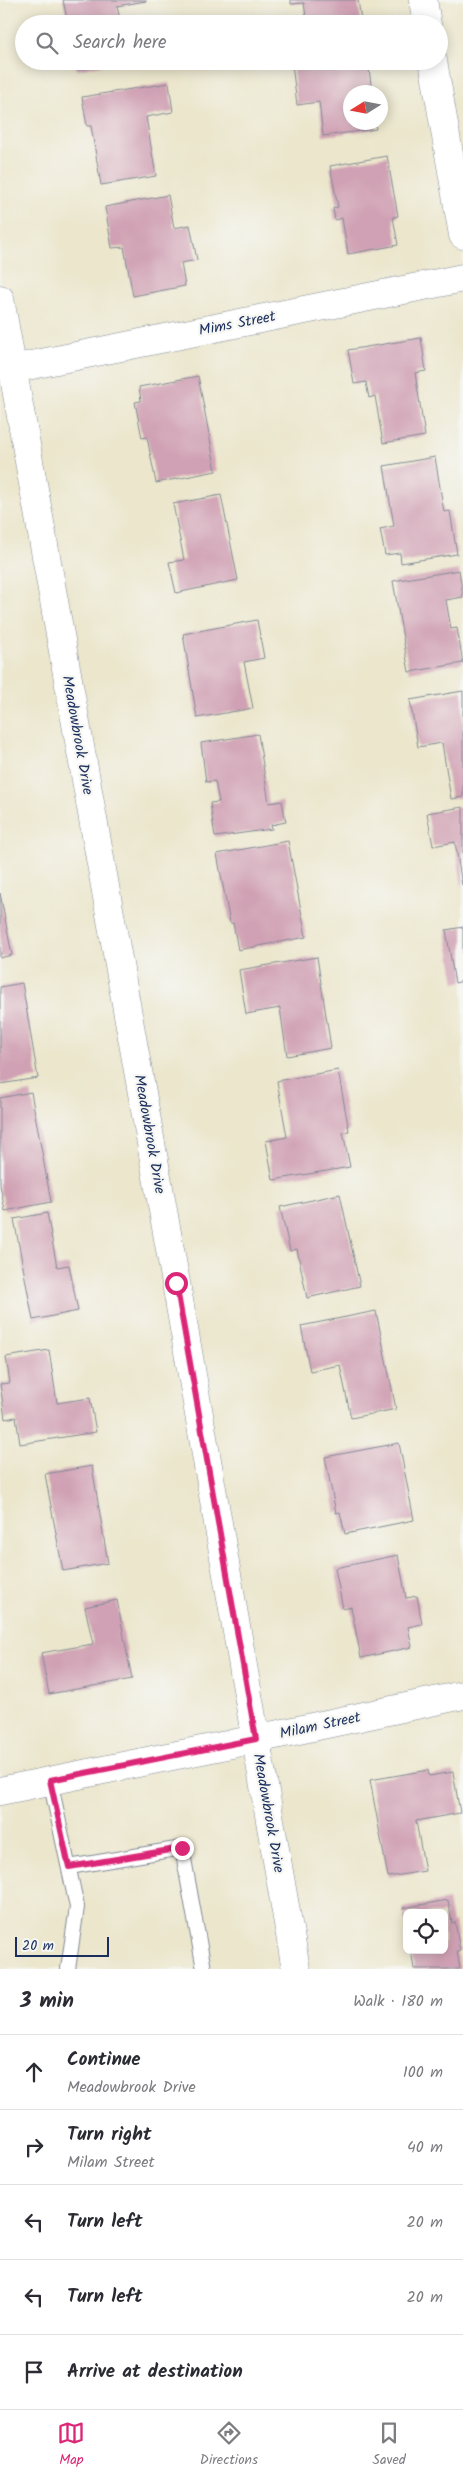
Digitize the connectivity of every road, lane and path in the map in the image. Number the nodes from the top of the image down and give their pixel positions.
1 (423, 0) edge
2 (426, 15) edge
3 (435, 70) edge
4 (463, 235) edge
5 (463, 278) edge
6 (0, 299) edge
7 (12, 369) junction
8 (463, 1695) edge
9 (256, 1739) junction
10 (50, 1780) junction
11 (0, 1790) edge
12 (69, 1867) junction
13 (68, 1969) edge
14 (204, 1969) edge
15 (296, 1969) edge

1 - 2 main road
3 - 4 main road
5 - 7 main road, Mims Street
6 - 7 main road, Meadowbrook Drive
7 - 9 main road, Meadowbrook Drive
8 - 9 main road, Milam Street
9 - 10 main road, Milam Street
9 - 15 main road, Meadowbrook Drive
10 - 11 main road, Milam Street
10 - 12 lane
12 - 13 lane
12 - 14 lane

